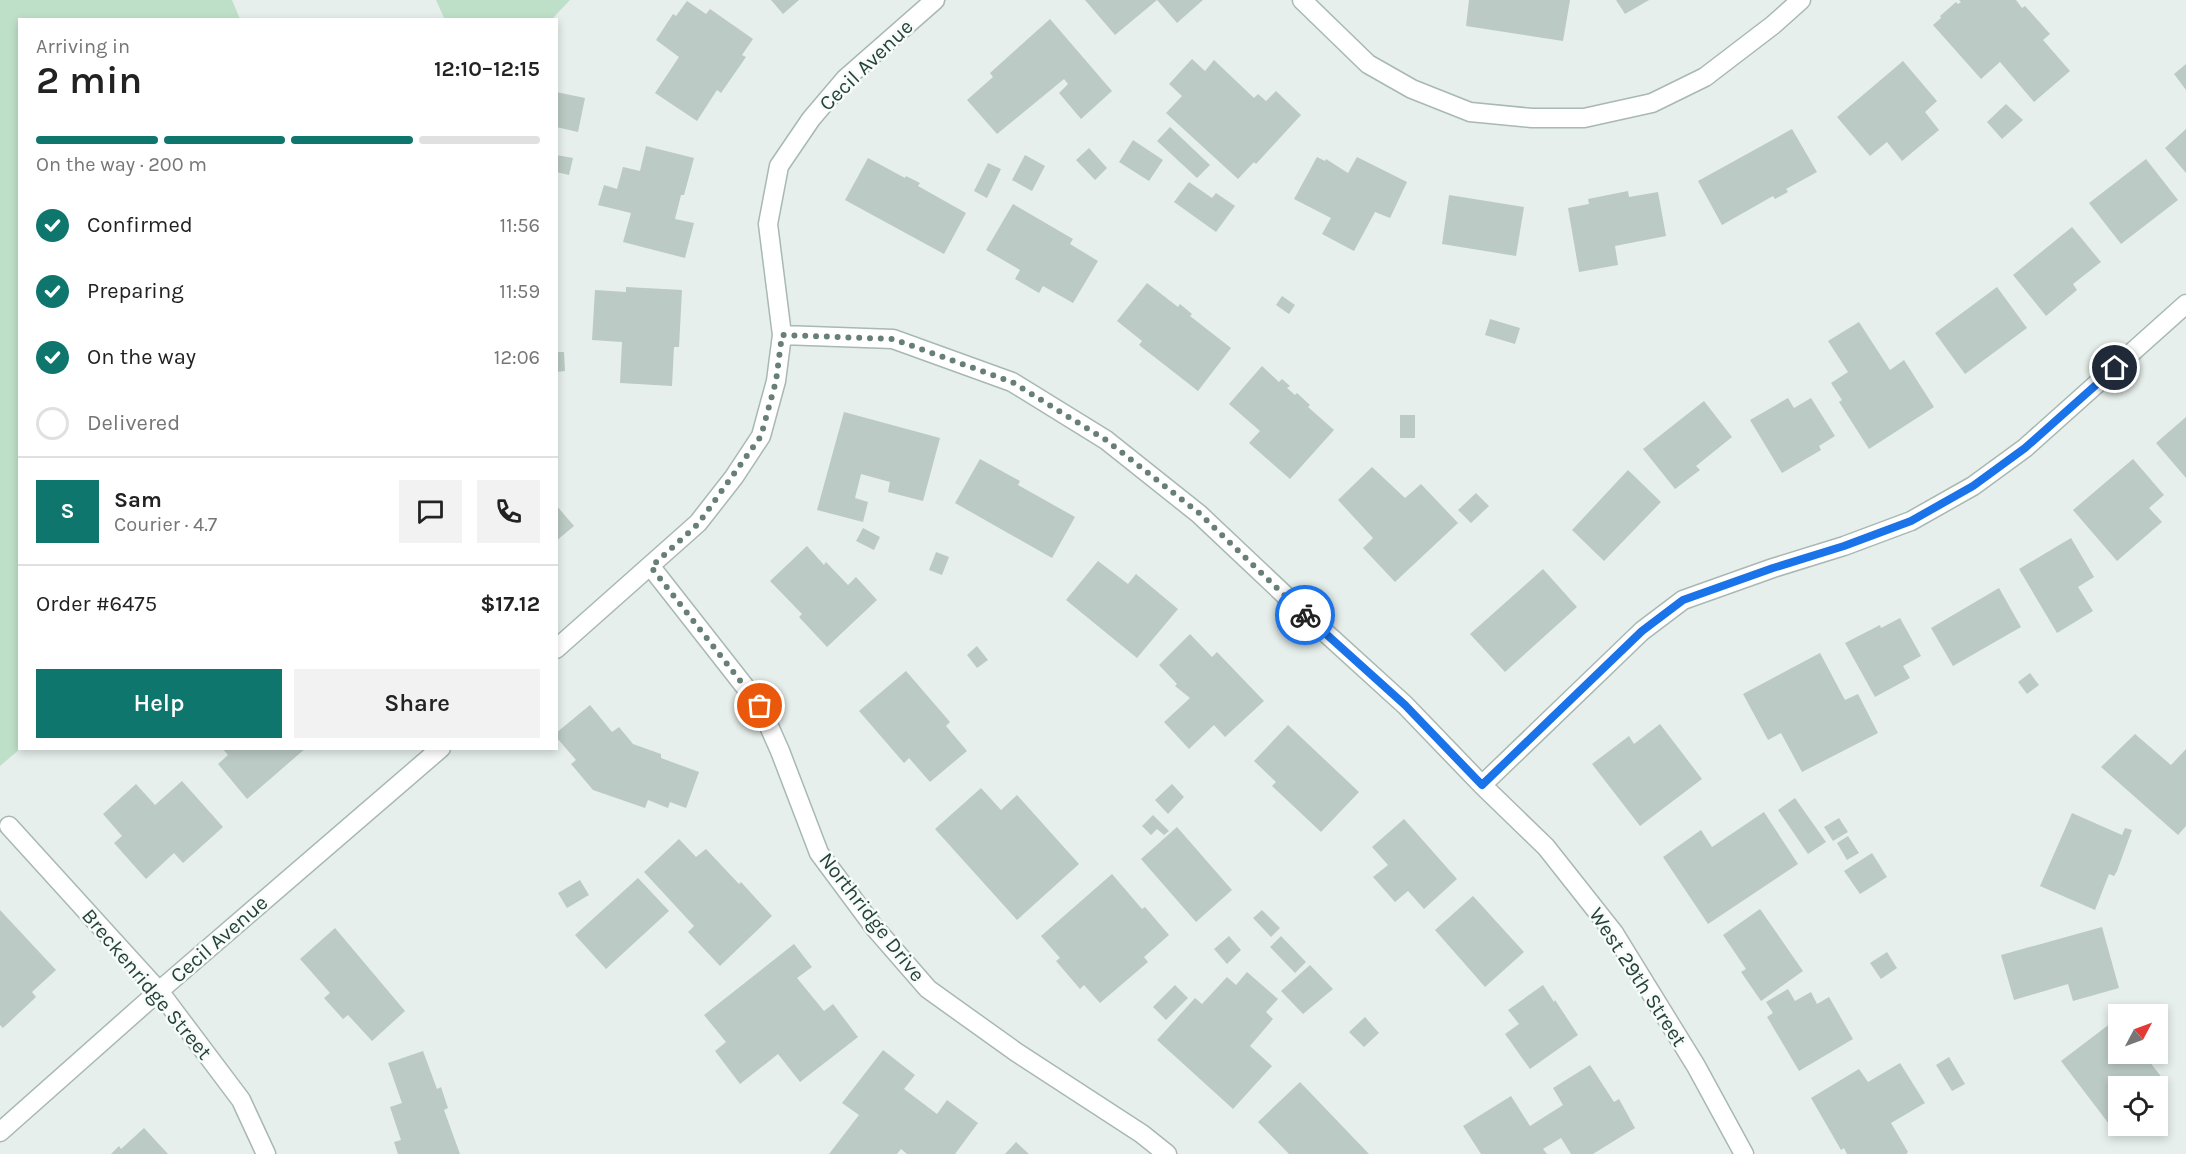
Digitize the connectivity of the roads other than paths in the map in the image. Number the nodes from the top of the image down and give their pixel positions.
1 (935, 0) edge
2 (1302, 0) edge
3 (1801, 0) edge
4 (2186, 304) edge
5 (782, 335) junction
6 (651, 567) junction
7 (558, 647) edge
8 (439, 750) edge
9 (1482, 785) junction
10 (9, 826) dead end
11 (159, 991) junction
12 (0, 1132) edge
13 (266, 1154) edge
14 (1167, 1154) edge
15 (1744, 1154) edge

1 - 5 street, Cecil Avenue
2 - 3 street
4 - 9 street
5 - 6 street, Cecil Avenue
5 - 9 street, West 29th Street
6 - 7 street, Cecil Avenue
6 - 14 street, Northridge Drive
8 - 11 street, Cecil Avenue
9 - 15 street, West 29th Street
10 - 11 street, Breckenridge Street
11 - 12 street, Cecil Avenue
11 - 13 street, Breckenridge Street

